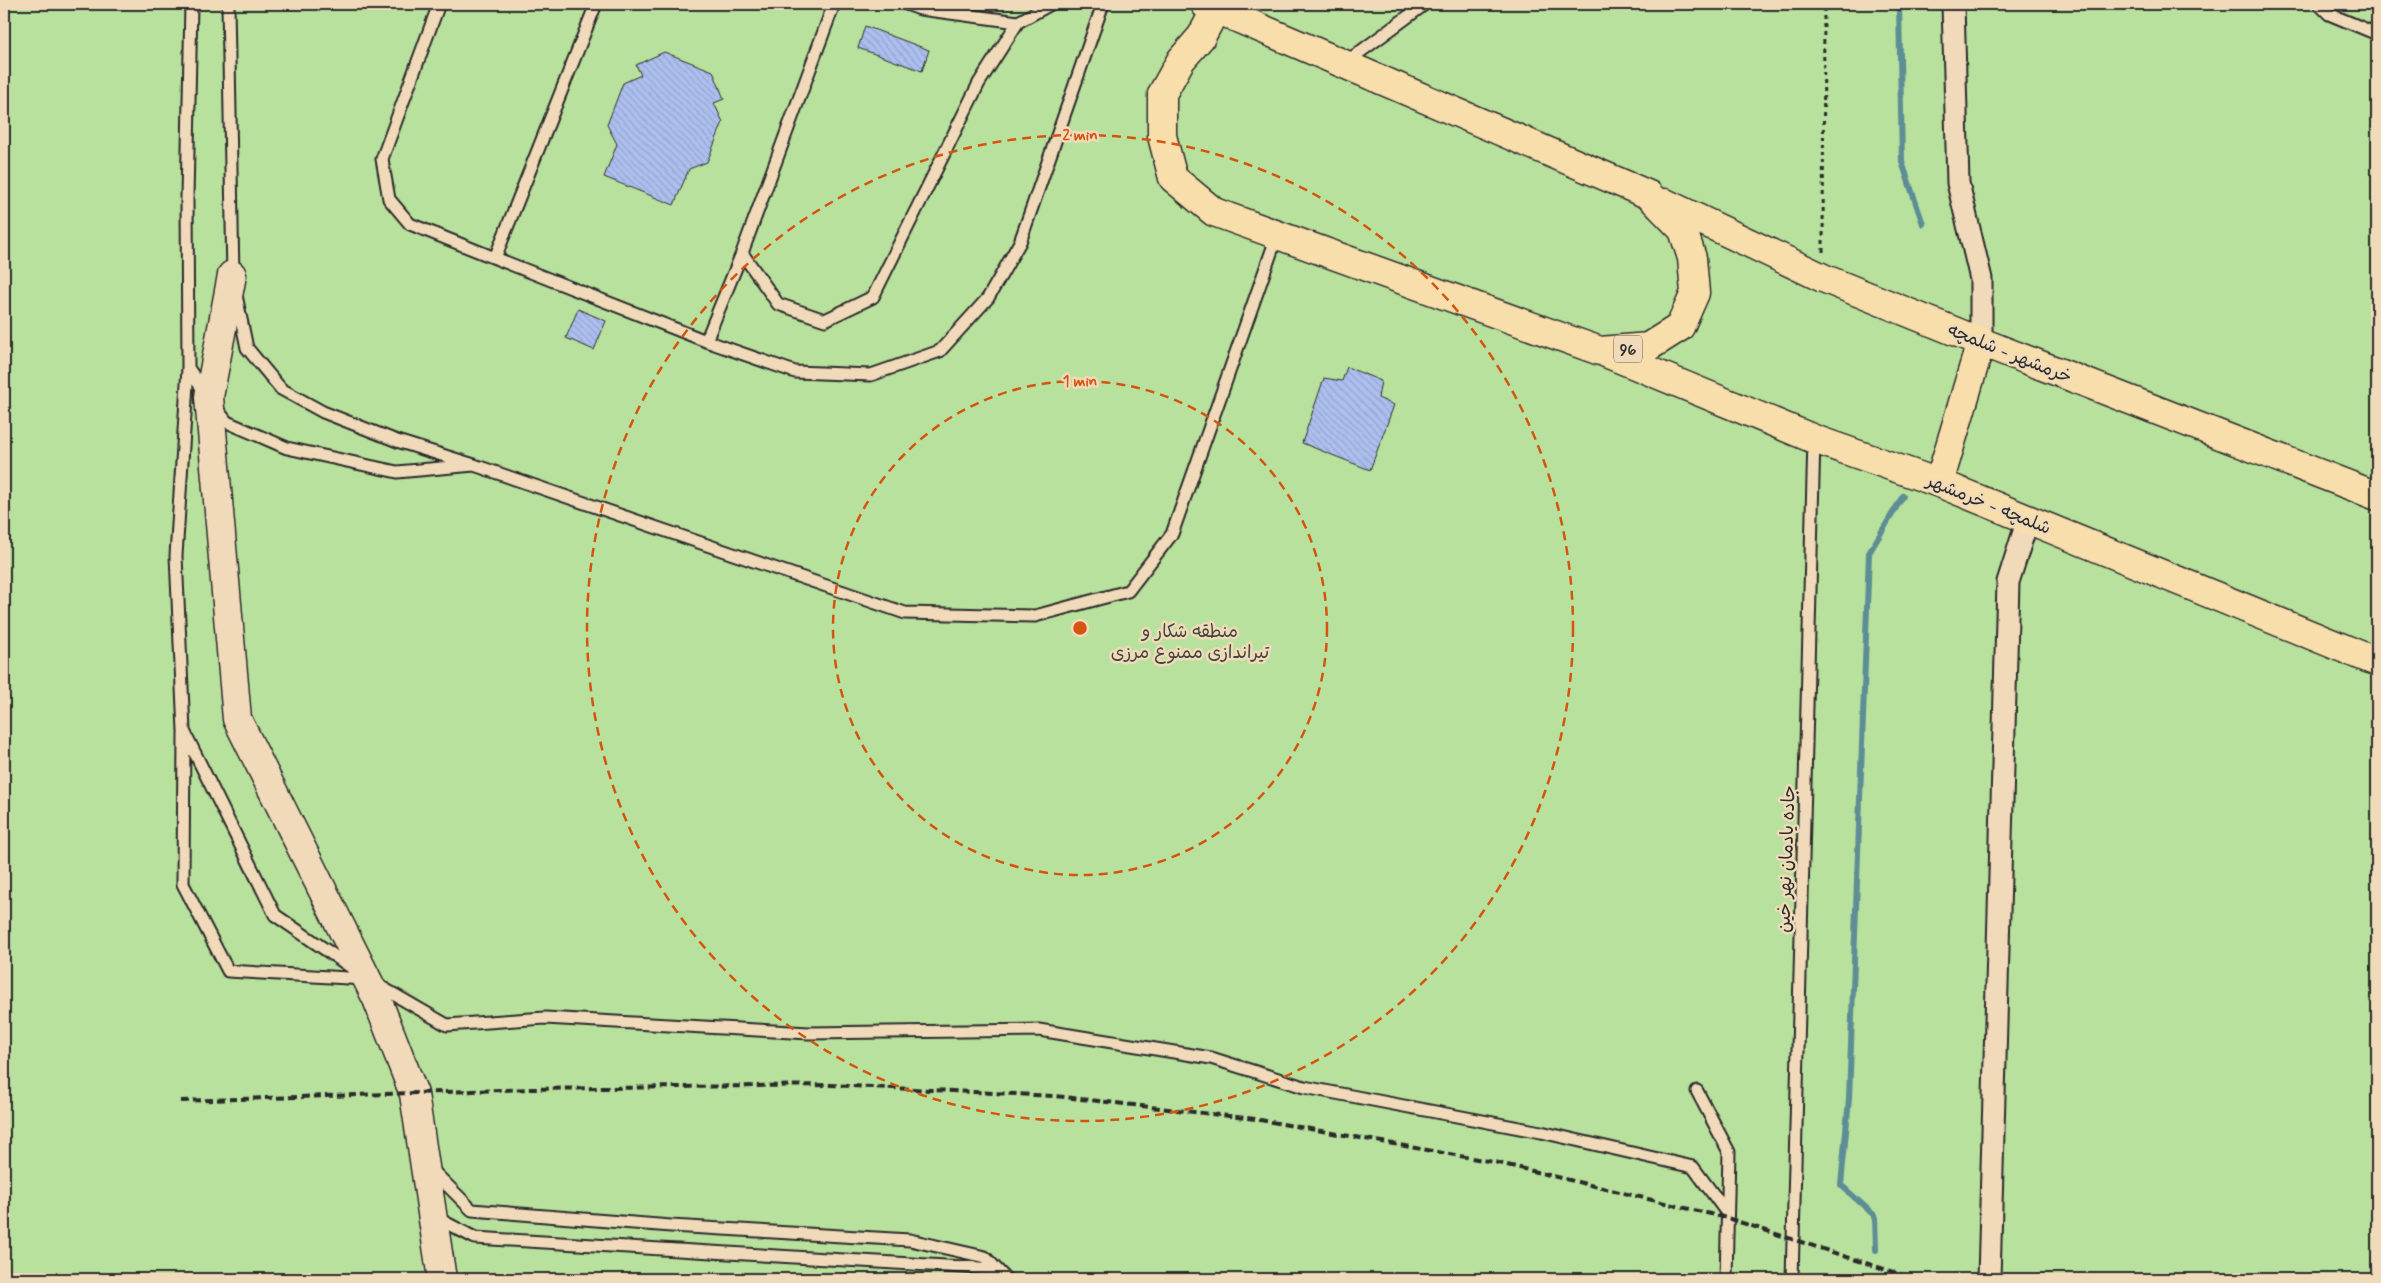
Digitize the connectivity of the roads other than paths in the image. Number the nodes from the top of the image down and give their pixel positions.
1 (191, 4) edge
2 (228, 4) edge
3 (439, 4) edge
4 (596, 4) edge
5 (834, 4) edge
6 (906, 4) edge
7 (1051, 4) edge
8 (1103, 4) edge
9 (1425, 4) edge
10 (1952, 4) edge
11 (2319, 4) edge
12 (919, 6) edge
13 (1210, 6) edge
14 (1018, 22) junction
15 (2377, 34) edge
16 (1344, 64) junction
17 (1649, 195) junction
18 (1277, 236) junction
19 (742, 253) junction
20 (495, 258) junction
21 (232, 275) junction
22 (706, 341) junction
23 (1981, 342) junction
24 (1600, 351) junction
25 (188, 368) junction
26 (209, 398) junction
27 (1814, 439) junction
28 (474, 465) junction
29 (1939, 483) junction
30 (2377, 496) edge
31 (2028, 519) junction
32 (2377, 662) edge
33 (184, 731) junction
34 (367, 979) junction
35 (1697, 1091) dead end
36 (424, 1163) junction
37 (1727, 1213) junction
38 (432, 1215) junction
39 (996, 1269) junction
40 (442, 1279) edge
41 (1006, 1279) edge
42 (1726, 1279) edge
43 (1792, 1279) edge
44 (1989, 1279) edge

1 - 25 lane
2 - 21 lane
3 - 20 lane
4 - 20 lane
5 - 19 lane
6 - 12 lane
7 - 14 lane
8 - 22 lane
9 - 16 lane
10 - 23 street
11 - 15 lane
12 - 14 lane
13 - 16 highway, 96
13 - 18 highway, 96
14 - 19 lane
16 - 17 highway, 96
17 - 23 highway, خرمشهر - شلمچه / 96
17 - 24 highway, 96
18 - 24 highway, 96
18 - 28 lane
19 - 22 lane
20 - 22 lane
21 - 26 main road
21 - 28 lane
23 - 29 highway
23 - 30 highway, خرمشهر - شلمچه / 96
24 - 27 highway, شلمچه - خرمشهر / 96
25 - 26 lane
25 - 33 lane
26 - 28 lane
26 - 34 main road
27 - 29 highway, شلمچه - خرمشهر / 96
27 - 43 lane, جاده یادمان نهر خین
29 - 31 highway, شلمچه - خرمشهر / 96
31 - 32 highway, شلمچه - خرمشهر / 96
31 - 44 street
33 - 34 lane
33 - 34 lane
34 - 36 main road
34 - 37 lane
35 - 37 lane
36 - 38 main road
36 - 39 lane
37 - 42 lane
38 - 39 lane
38 - 40 main road
39 - 41 lane

